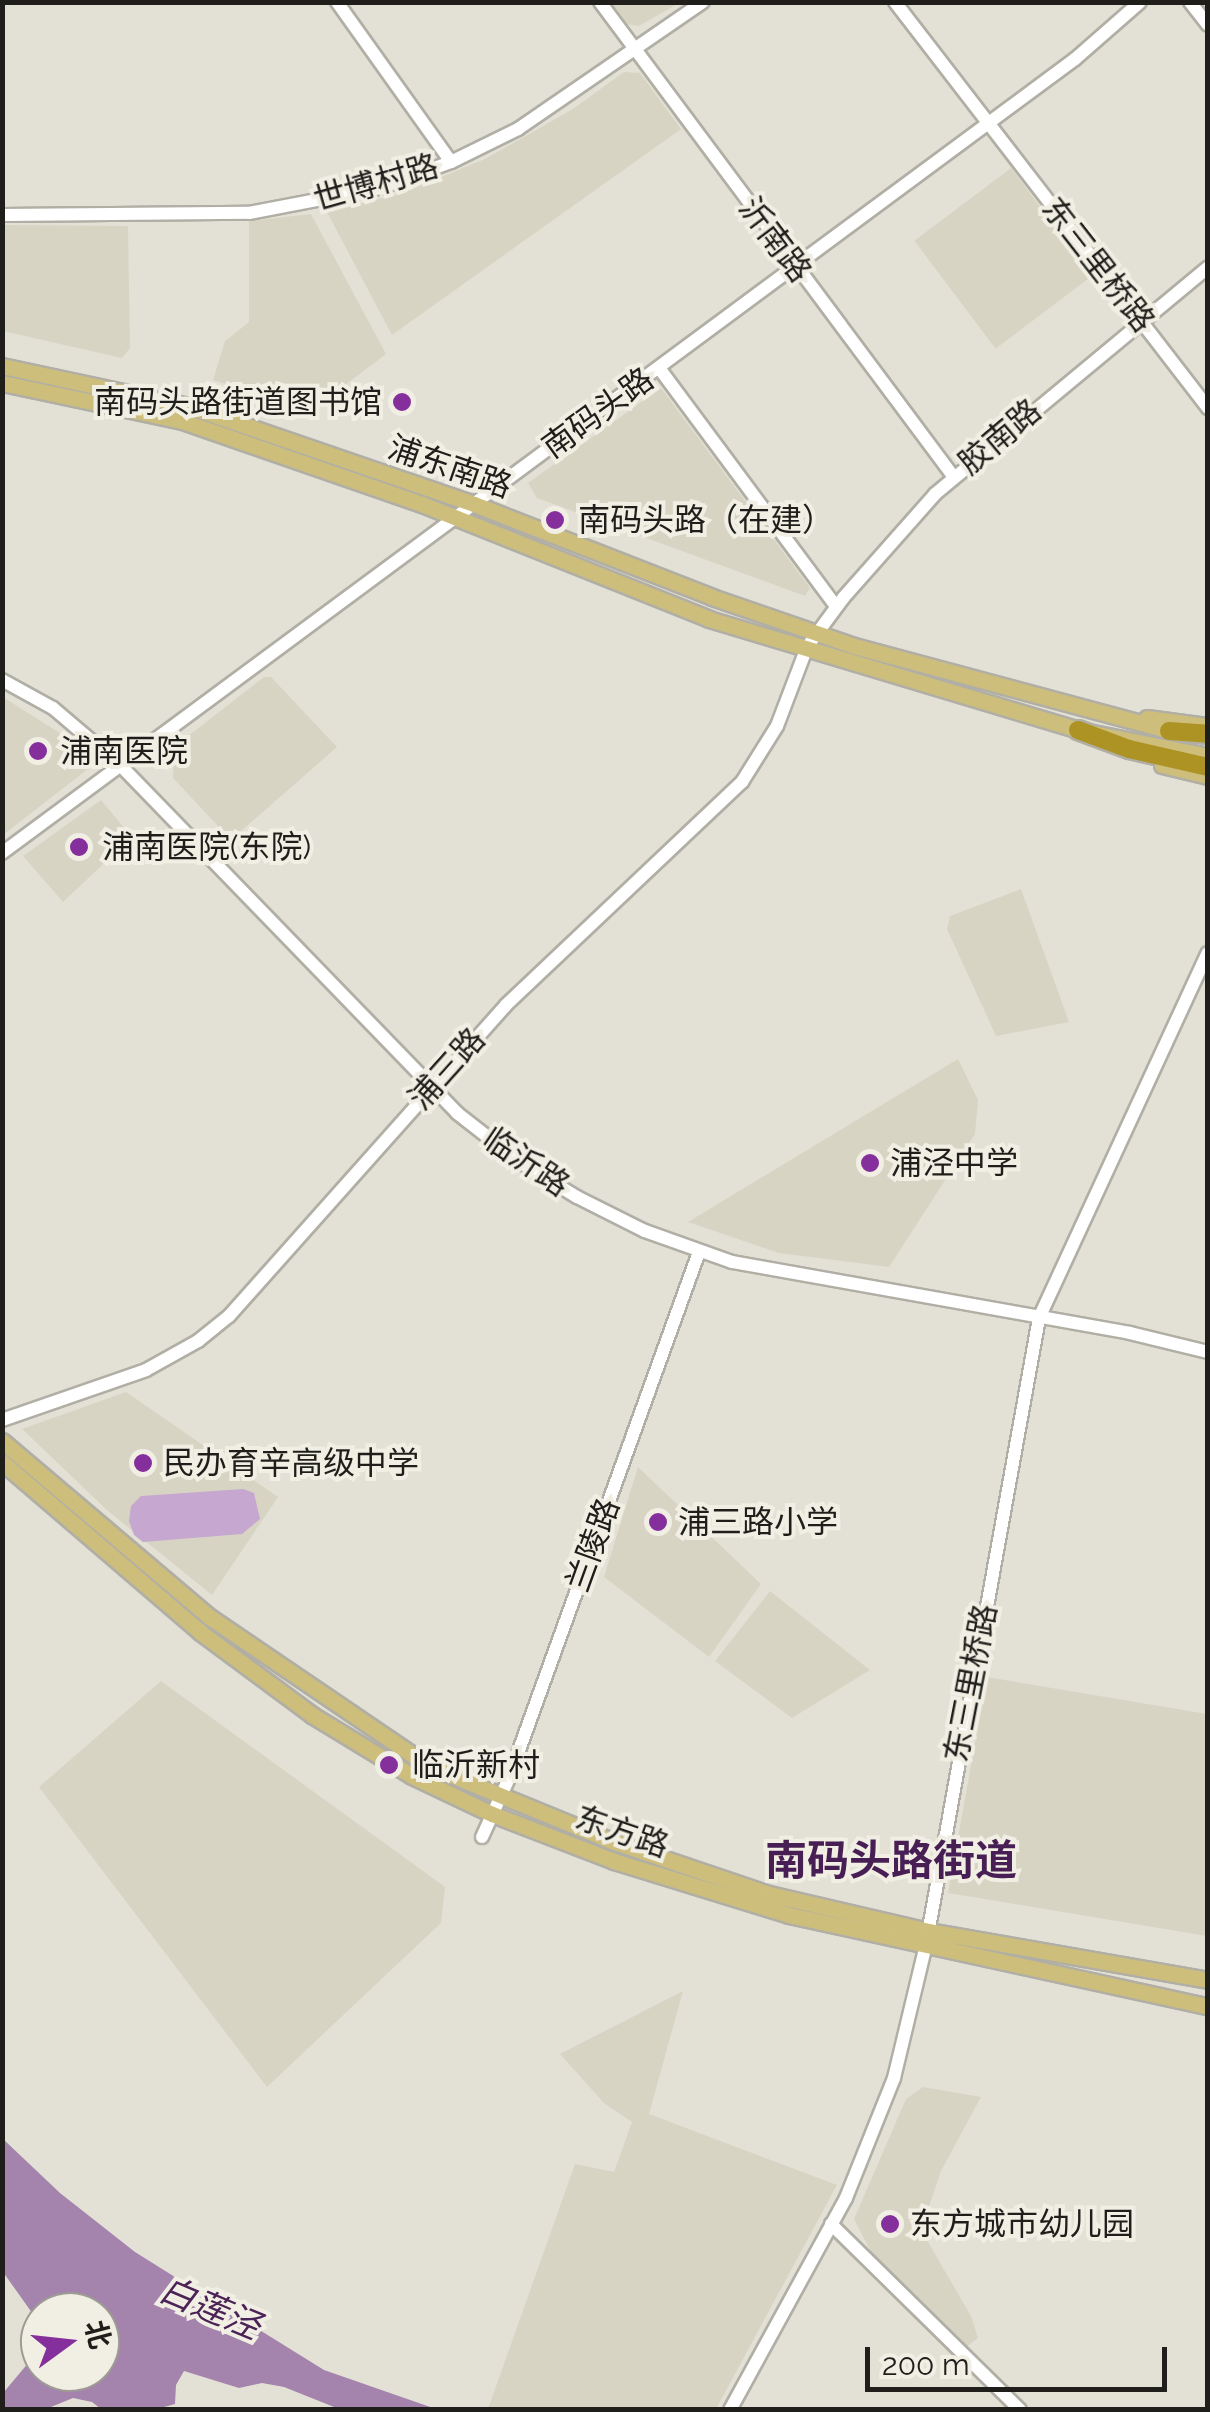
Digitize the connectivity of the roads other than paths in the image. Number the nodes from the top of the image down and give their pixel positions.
1 (338, 2) edge
2 (600, 2) edge
3 (703, 2) edge
4 (895, 2) edge
5 (1140, 2) edge
6 (1190, 2) edge
7 (1208, 25) edge
8 (636, 51) junction
9 (988, 122) junction
10 (451, 162) junction
11 (2, 215) edge
12 (794, 266) junction
13 (1208, 267) edge
14 (1142, 321) junction
15 (2, 366) edge
16 (659, 368) junction
17 (2, 383) edge
18 (1208, 408) edge
19 (953, 476) junction
20 (474, 504) junction
21 (454, 518) junction
22 (836, 606) junction
23 (818, 632) junction
24 (807, 647) junction
25 (2, 680) edge
26 (1102, 714) junction
27 (1038, 715) junction
28 (1208, 726) edge
29 (1078, 730) junction
30 (1170, 730) joint
31 (1208, 737) edge
32 (1208, 756) edge
33 (120, 765) junction
34 (1208, 767) edge
35 (1208, 776) edge
36 (2, 853) edge
37 (1208, 953) edge
38 (429, 1088) junction
39 (699, 1252) junction
40 (1039, 1318) junction
41 (1208, 1352) edge
42 (2, 1420) edge
43 (2, 1441) edge
44 (2, 1462) edge
45 (502, 1795) junction
46 (492, 1814) junction
47 (482, 1837) dead end
48 (927, 1938) junction
49 (1208, 1980) edge
50 (1208, 2006) edge
51 (831, 2224) junction
52 (730, 2410) edge
53 (1020, 2410) edge

1 - 10 street
2 - 8 street, 沂南路
3 - 8 street, 世博村路
4 - 9 street, 东三里桥路
5 - 9 street, 南码头路
6 - 7 street
8 - 10 street, 世博村路
8 - 12 street, 沂南路
9 - 12 street, 南码头路
9 - 14 street, 东三里桥路
10 - 11 street, 世博村路
12 - 16 street, 南码头路
12 - 19 street, 沂南路
13 - 14 street, 胶南路
14 - 18 street, 东三里桥路
14 - 19 street, 胶南路
15 - 20 main road, 浦东南路
16 - 20 street, 南码头路
16 - 22 street
17 - 21 main road, 浦东南路
19 - 22 street, 胶南路
20 - 21 street, 南码头路
20 - 23 main road, 浦东南路
21 - 24 main road, 浦东南路
21 - 33 street, 南码头路
22 - 23 street, 胶南路
23 - 24 street, 浦三路
23 - 26 main road, 浦东南路
24 - 27 main road, 浦东南路
24 - 38 street, 浦三路
25 - 33 street, 临沂路
26 - 28 main road, 浦东南路
26 - 30 main road, 浦东南路
27 - 29 main road, 浦东南路
27 - 35 main road, 浦东南路
29 - 32 main road, 浦东南路
29 - 34 highway
30 - 31 highway
33 - 36 street, 南码头路
33 - 38 street, 临沂路
37 - 40 street, 东三里桥路
38 - 39 street, 临沂路
38 - 42 street, 浦三路
39 - 40 street, 临沂路
39 - 45 street, 兰陵路
40 - 41 street, 临沂路
40 - 48 street, 东三里桥路
43 - 45 main road, 东方路
44 - 46 main road, 东方路
45 - 46 street, 兰陵路
45 - 48 main road, 东方路
46 - 47 street, 兰陵路
46 - 48 main road, 东方路
48 - 49 main road, 东方路
48 - 50 main road, 东方路
48 - 51 street, 东三里桥路
51 - 52 street, 东三里桥路
51 - 53 street

